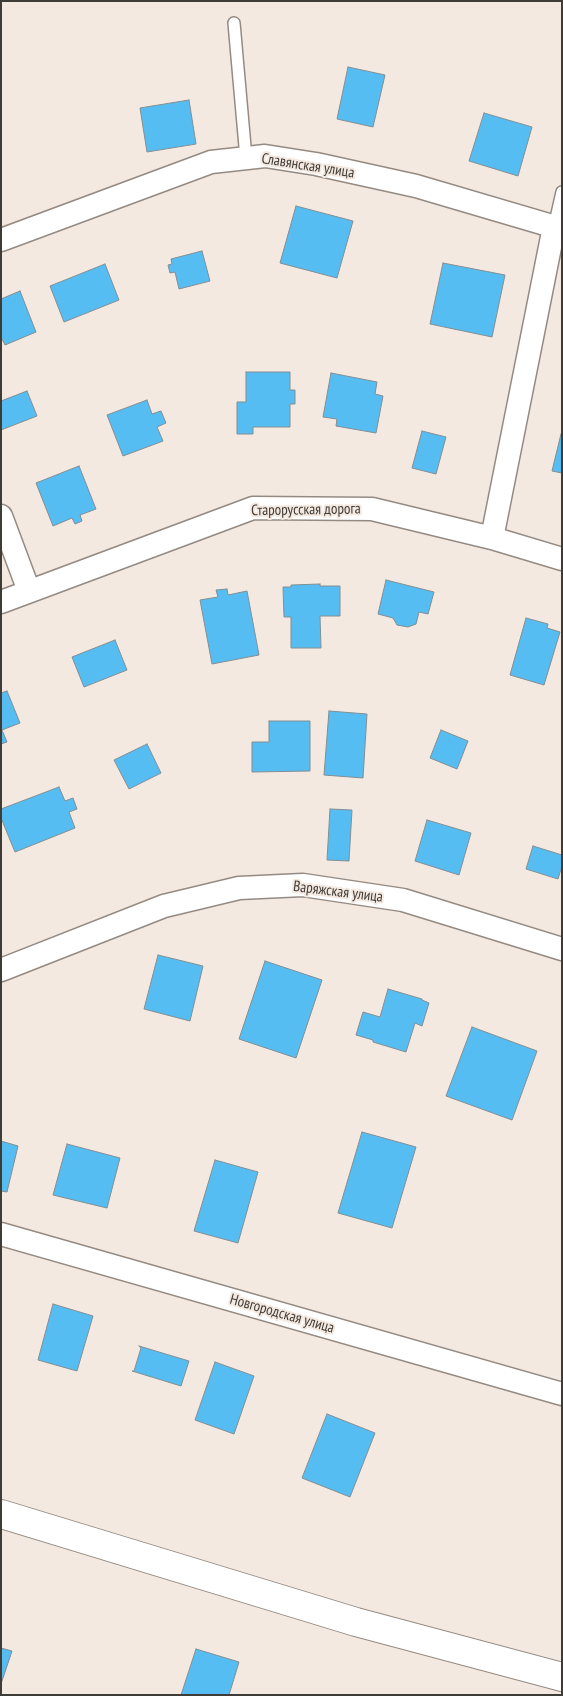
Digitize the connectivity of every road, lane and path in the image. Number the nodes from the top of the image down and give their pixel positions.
1 (234, 23) dead end
2 (246, 158) junction
3 (562, 192) edge
4 (558, 228) edge
5 (1, 240) edge
6 (1, 516) edge
7 (492, 538) junction
8 (562, 559) edge
9 (29, 591) junction
10 (1, 602) edge
11 (562, 949) edge
12 (1, 970) edge
13 (1, 1234) edge
14 (562, 1394) edge
15 (1, 1514) edge
16 (562, 1676) edge

1 - 2 lane
2 - 4 street, Славянская улица
2 - 5 street, Славянская улица
3 - 4 lane
4 - 7 street
6 - 9 street
7 - 8 street, Старорусская дорога
7 - 9 street, Старорусская дорога
9 - 10 street, Старорусская дорога
11 - 12 street, Варяжская улица
13 - 14 street, Новгородская улица
15 - 16 main road

